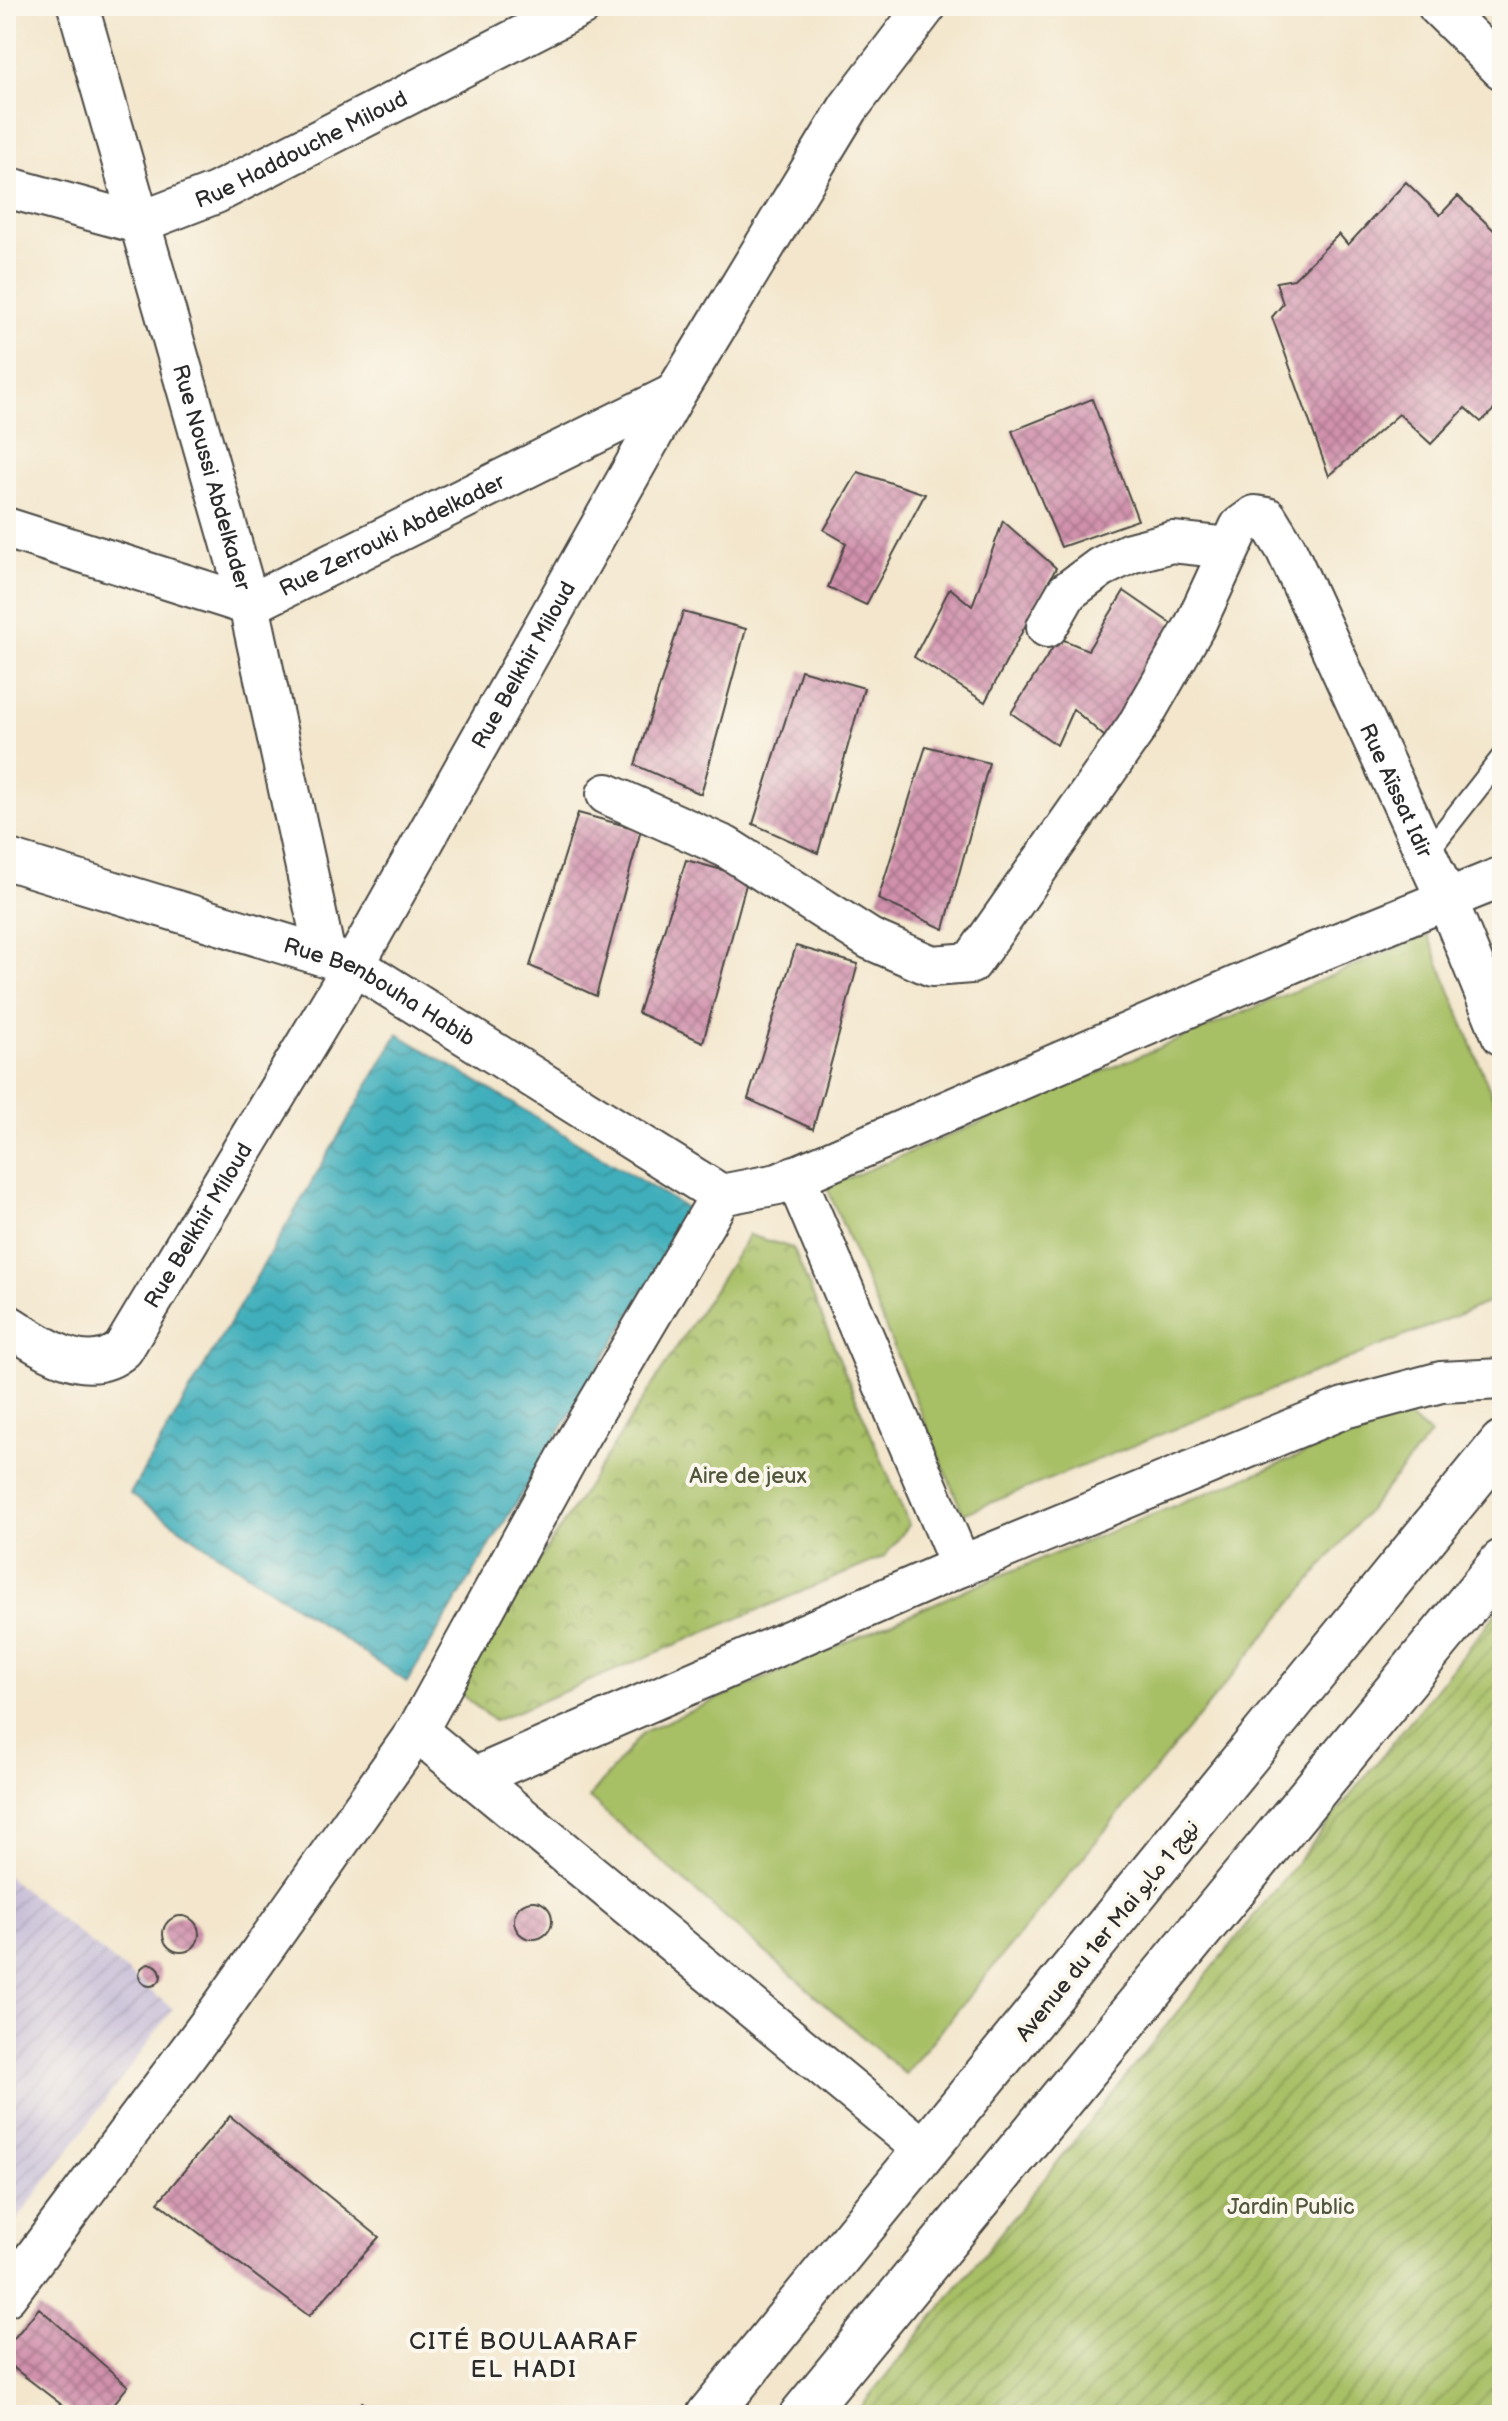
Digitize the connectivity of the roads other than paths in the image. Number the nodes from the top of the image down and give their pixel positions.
1 (78, 6) edge
2 (581, 6) edge
3 (926, 6) edge
4 (1438, 6) edge
5 (1502, 69) edge
6 (6, 187) edge
7 (138, 223) junction
8 (675, 394) junction
9 (6, 528) edge
10 (1229, 548) junction
11 (249, 605) junction
12 (1047, 627) dead end
13 (1502, 757) edge
14 (607, 794) dead end
15 (1426, 854) junction
16 (6, 859) edge
17 (1502, 877) edge
18 (1447, 900) junction
19 (339, 960) junction
20 (1502, 1035) edge
21 (795, 1176) junction
22 (721, 1195) junction
23 (6, 1324) edge
24 (1502, 1379) edge
25 (1502, 1443) edge
26 (1502, 1562) edge
27 (961, 1566) junction
28 (417, 1731) junction
29 (476, 1777) junction
30 (926, 2151) junction
31 (6, 2296) edge
32 (709, 2415) edge
33 (802, 2415) edge

1 - 7 street, Rue Noussi Abdelkader
2 - 7 street, Rue Haddouche Miloud
3 - 8 street, Rue Belkhir Miloud
4 - 5 street
6 - 7 street
7 - 11 street, Rue Noussi Abdelkader
8 - 11 street, Rue Zerrouki Abdelkader
8 - 19 street, Rue Belkhir Miloud
9 - 11 street
10 - 12 street
10 - 14 street
10 - 15 street, Rue Aïssat Idir
11 - 19 street, Rue Noussi Abdelkader
13 - 15 lane
15 - 18 street, Rue Aïssat Idir
16 - 19 street, Rue Benbouha Habib
17 - 18 street
18 - 20 street, Rue Aïssat Idir
18 - 21 street
19 - 22 street, Rue Benbouha Habib
19 - 23 street, Rue Belkhir Miloud
21 - 22 street
21 - 27 street
22 - 28 street
24 - 27 street
25 - 30 main road, Avenue du 1er Mai نهج 1 مايو
26 - 33 main road
27 - 29 street
28 - 29 street
28 - 31 street
29 - 30 street
30 - 32 main road, Avenue du 1er Mai نهج 1 مايو

